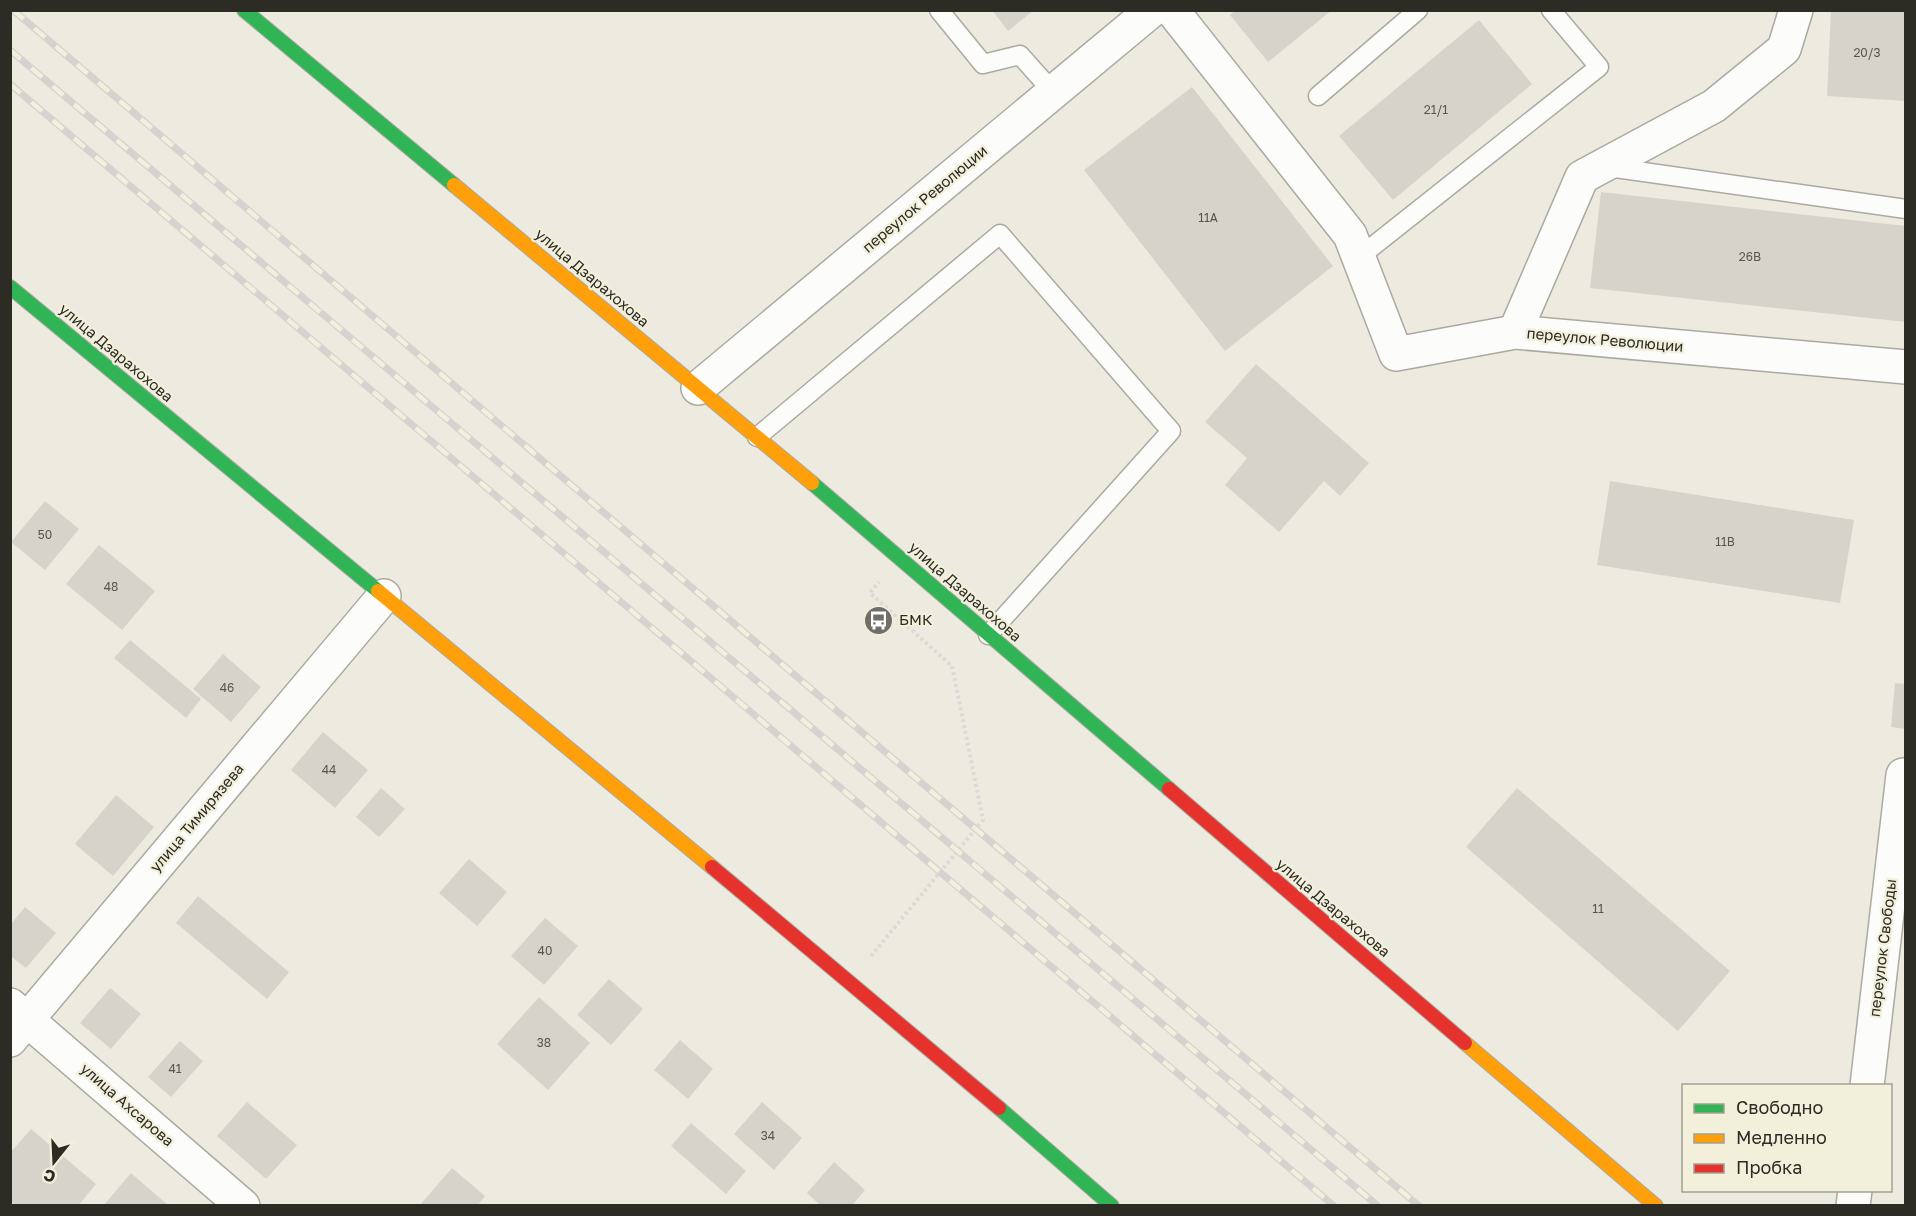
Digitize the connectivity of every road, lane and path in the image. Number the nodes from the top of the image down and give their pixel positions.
1 (244, 10) edge
2 (939, 10) edge
3 (1152, 10) edge
4 (1172, 10) edge
5 (1418, 10) edge
6 (1551, 10) edge
7 (1796, 10) edge
8 (1053, 92) junction
9 (1317, 96) dead end
10 (1603, 166) junction
11 (1905, 208) edge
12 (1358, 258) junction
13 (10, 287) edge
14 (1515, 332) junction
15 (1905, 367) edge
16 (698, 388) junction
17 (757, 437) junction
18 (901, 557) junction
19 (384, 596) junction
20 (988, 634) junction
21 (1903, 775) dead end
22 (850, 982) junction
23 (16, 1021) edge
24 (1867, 1084) edge
25 (243, 1206) edge
26 (1112, 1206) edge
27 (1656, 1206) edge

1 - 16 street, улица Дзарахохова
2 - 8 lane
3 - 8 street, переулок Революции
4 - 12 street, переулок Революции
5 - 9 lane
6 - 12 lane
7 - 10 street
8 - 16 street, переулок Революции
10 - 11 lane
10 - 14 street
12 - 14 street, переулок Революции
13 - 19 street, улица Дзарахохова
14 - 15 street, переулок Революции
16 - 17 street, улица Дзарахохова
17 - 18 street, улица Дзарахохова
17 - 20 lane
18 - 20 street, улица Дзарахохова
18 - 22 path
19 - 22 street, улица Дзарахохова
19 - 23 street, улица Тимирязева
20 - 27 street, улица Дзарахохова
21 - 24 street, переулок Свободы
22 - 26 street, улица Дзарахохова
23 - 25 street, улица Ахсарова

